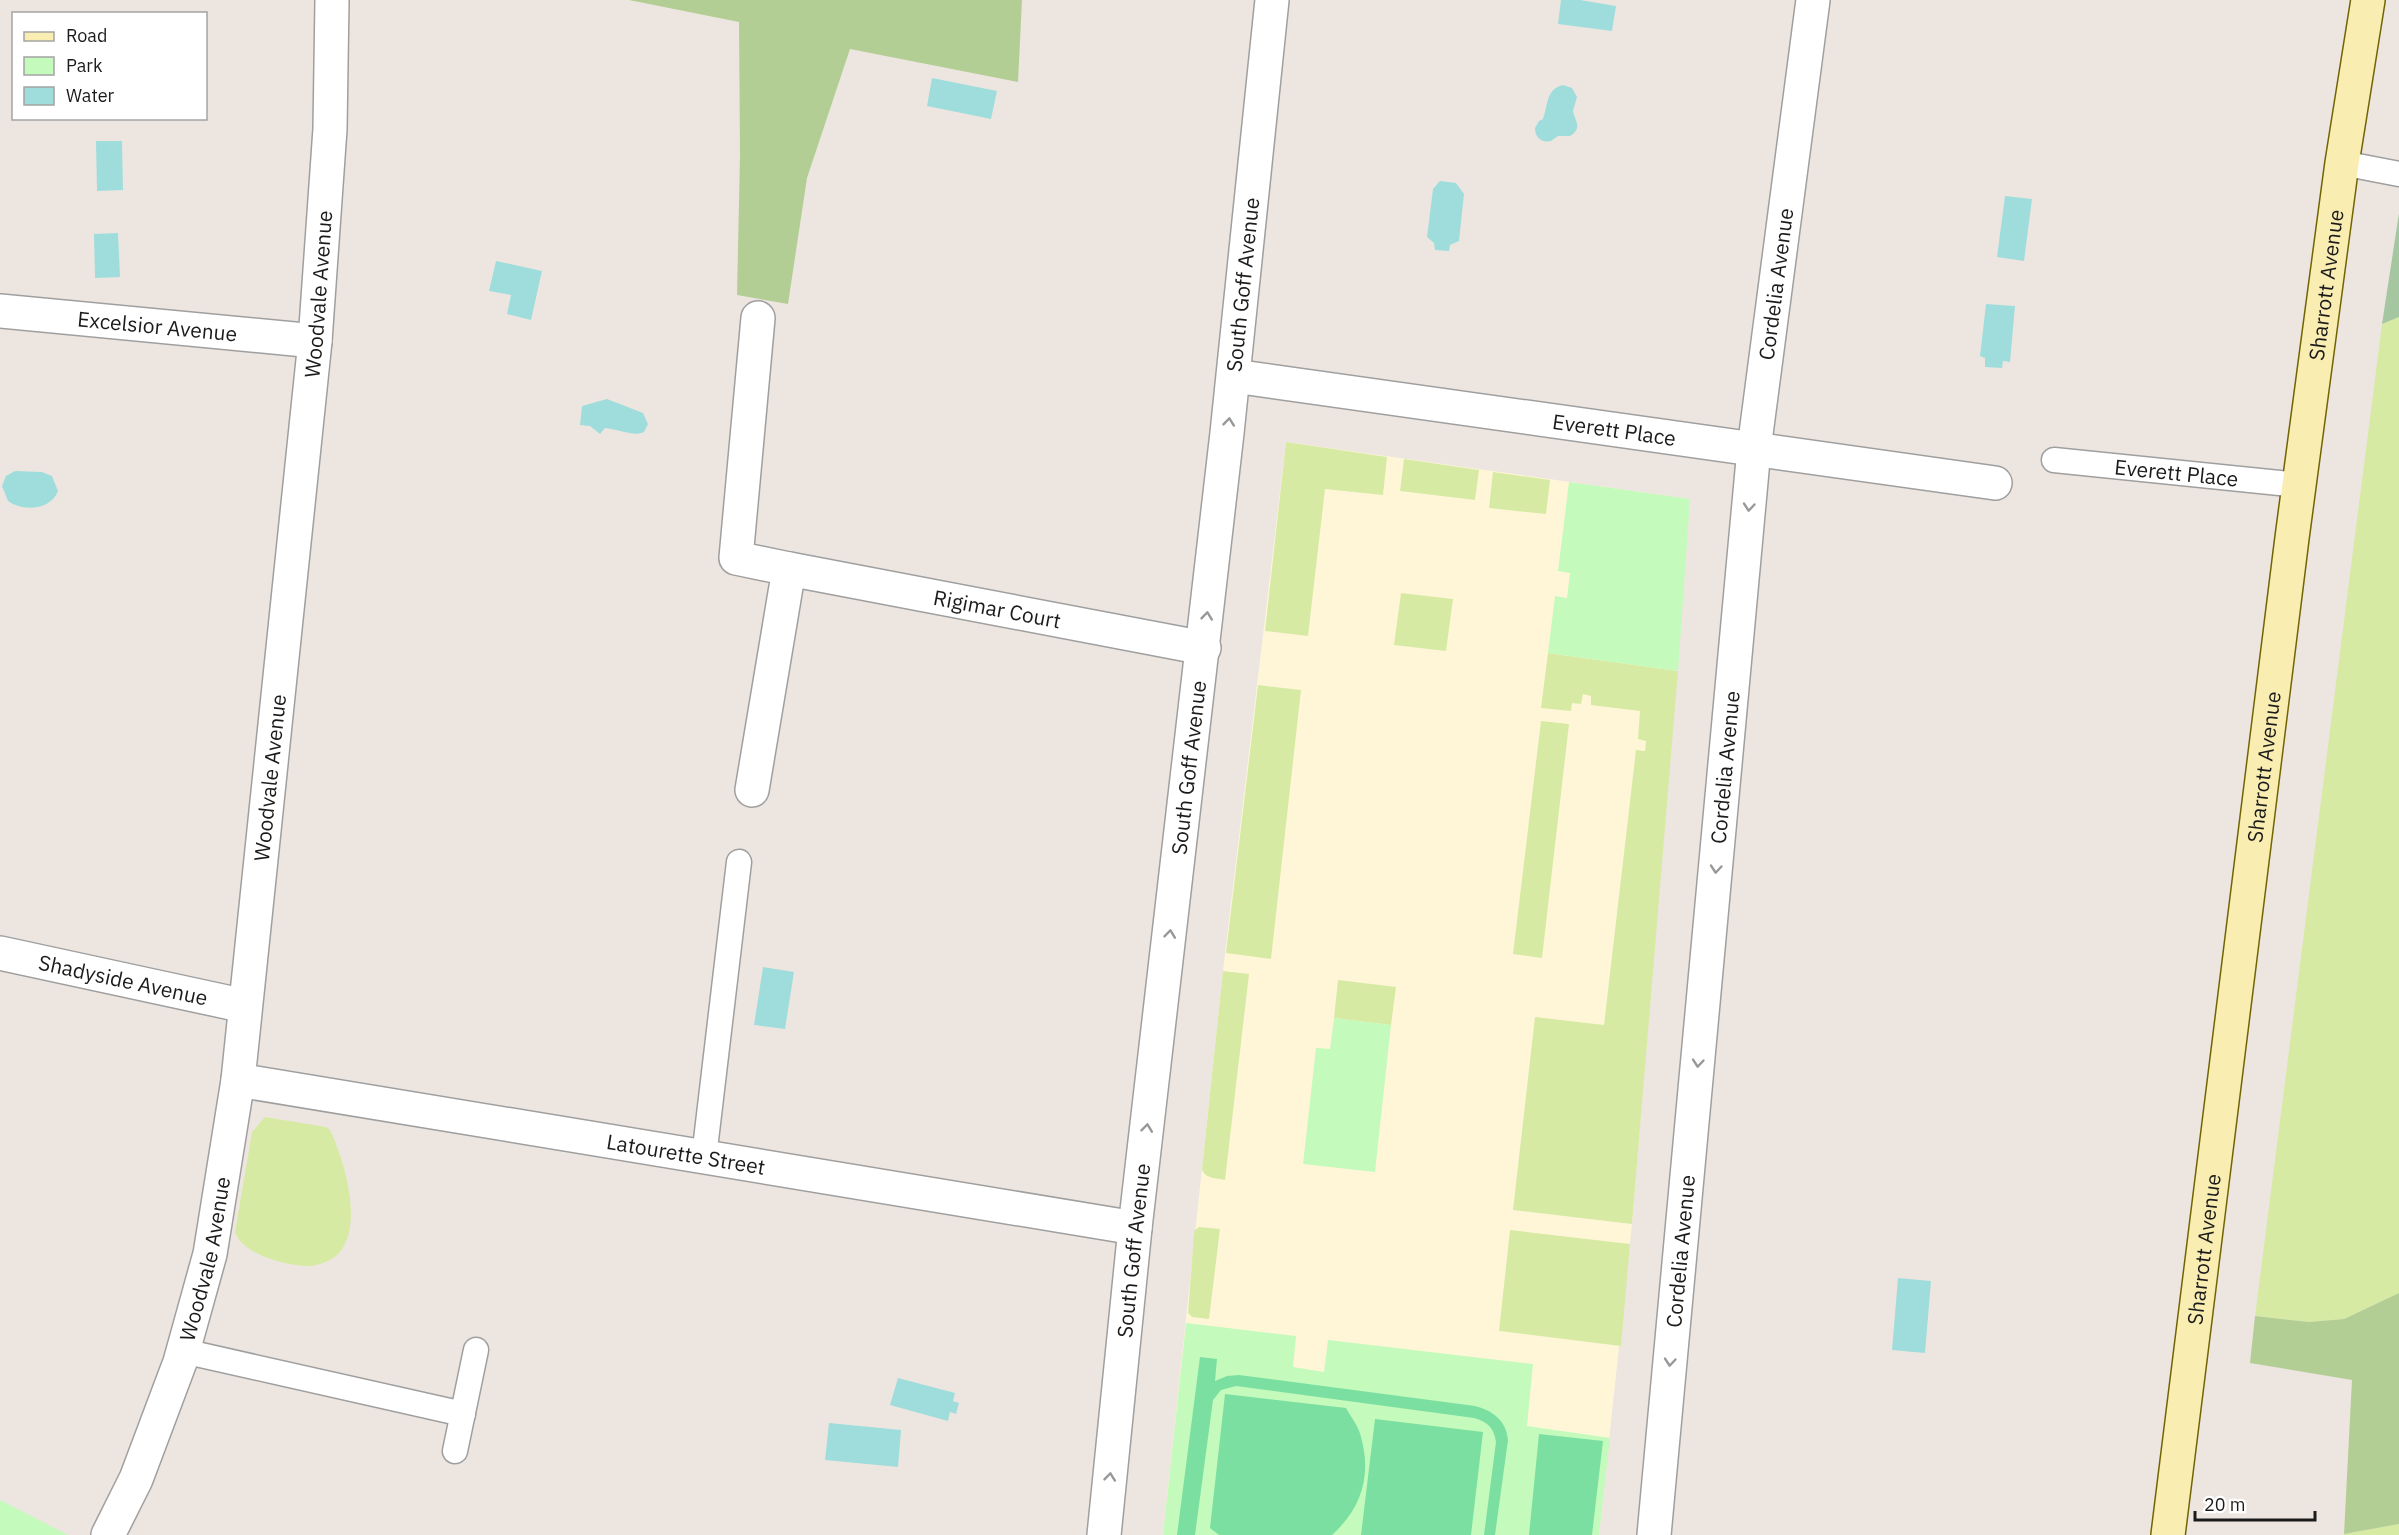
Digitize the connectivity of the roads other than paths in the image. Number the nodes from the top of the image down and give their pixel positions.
1 (332, 0) edge
2 (1272, 0) edge
3 (1813, 0) edge
4 (2368, 0) edge
5 (2342, 163) junction
6 (2399, 174) edge
7 (0, 311) edge
8 (758, 318) dead end
9 (315, 341) junction
10 (1233, 376) junction
11 (1754, 449) junction
12 (2054, 460) dead end
13 (1995, 483) dead end
14 (2299, 485) junction
15 (789, 569) junction
16 (1204, 648) junction
17 (752, 790) dead end
18 (739, 862) dead end
19 (0, 953) edge
20 (245, 1006) junction
21 (238, 1080) junction
22 (704, 1157) junction
23 (1135, 1228) junction
24 (476, 1350) dead end
25 (183, 1351) junction
26 (463, 1414) junction
27 (455, 1451) dead end
28 (108, 1535) edge
29 (1104, 1535) edge
30 (1654, 1535) edge
31 (2168, 1535) edge

1 - 9 street, Woodvale Avenue
2 - 10 street, South Goff Avenue
3 - 11 street, Cordelia Avenue
4 - 5 street, Sharrott Avenue
5 - 6 lane
5 - 14 street, Sharrott Avenue
7 - 9 street, Excelsior Avenue
8 - 15 street, Rigimar Court
9 - 20 street, Woodvale Avenue
10 - 11 street, Everett Place
16 -> 10 street, South Goff Avenue
11 - 13 street, Everett Place
11 -> 30 street, Cordelia Avenue
12 - 14 lane, Everett Place
14 - 31 street, Sharrott Avenue
15 - 16 street, Rigimar Court
15 - 17 street
23 -> 16 street, South Goff Avenue
18 - 22 lane
19 - 20 street, Shadyside Avenue
20 - 21 street, Woodvale Avenue
21 - 22 street, Latourette Street
21 - 25 street, Woodvale Avenue
22 - 23 street, Latourette Street
29 -> 23 street, South Goff Avenue
24 - 26 lane
25 - 26 lane
25 - 28 street, Woodvale Avenue
26 - 27 lane

